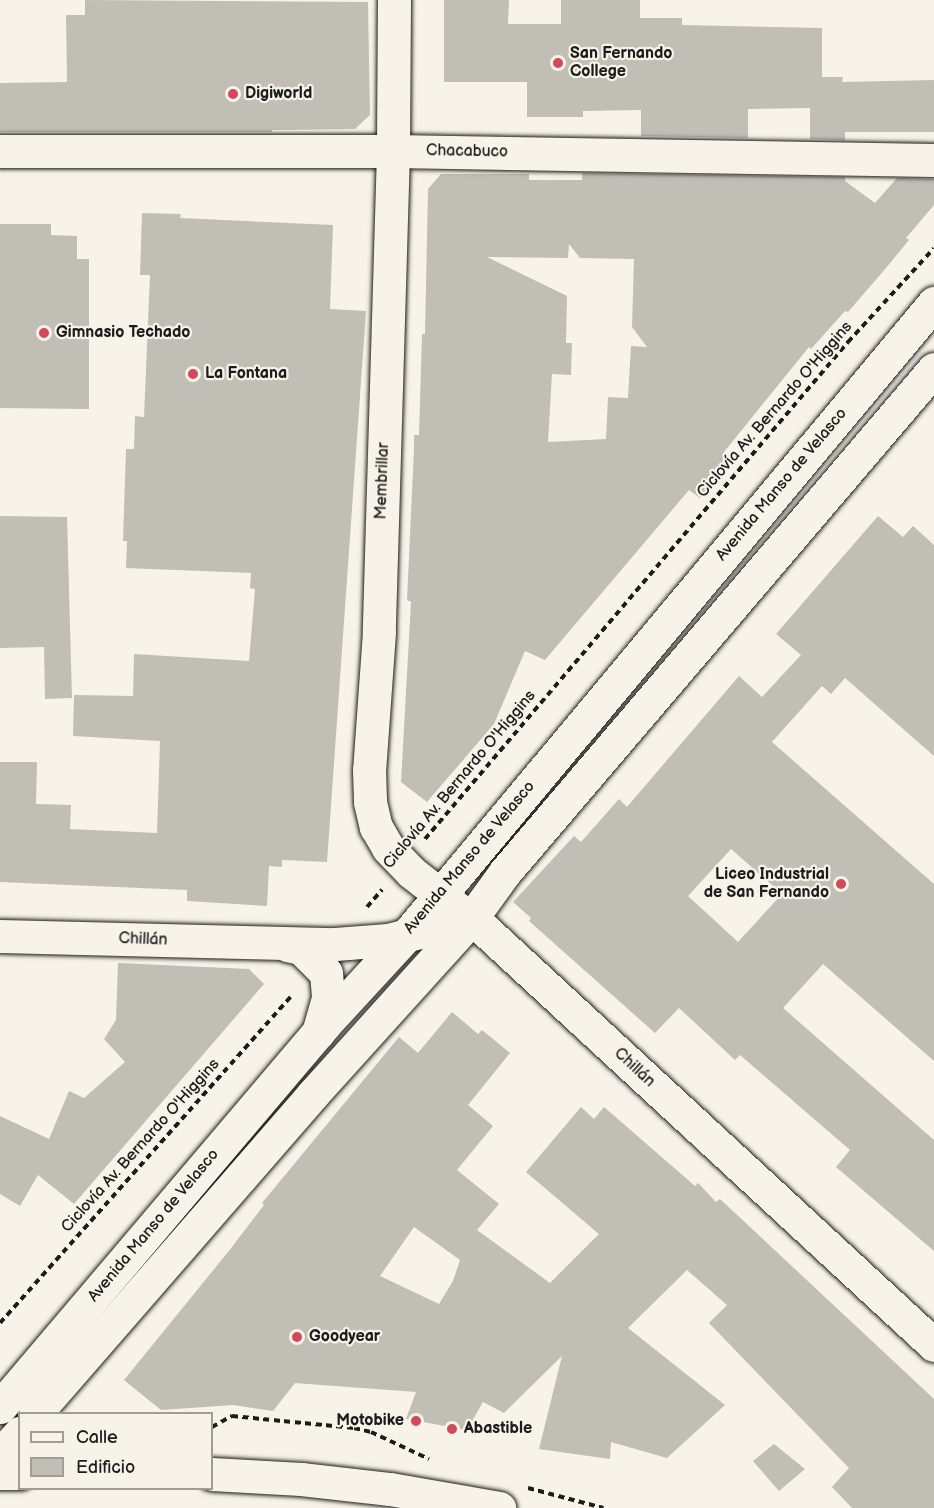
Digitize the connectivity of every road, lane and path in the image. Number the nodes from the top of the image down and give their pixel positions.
1 (394, 0) edge
2 (0, 151) edge
3 (393, 151) junction
4 (934, 160) edge
5 (934, 248) edge
6 (934, 303) edge
7 (934, 369) edge
8 (404, 864) junction
9 (440, 895) junction
10 (471, 919) junction
11 (0, 936) edge
12 (405, 937) junction
13 (327, 954) junction
14 (318, 1033) junction
15 (0, 1323) edge
16 (934, 1345) edge
17 (0, 1407) edge
18 (36, 1412) edge
19 (213, 1426) edge
20 (18, 1435) edge
21 (0, 1455) edge
22 (440, 1464) dead end
23 (0, 1473) edge
24 (18, 1473) edge
25 (213, 1474) edge
26 (511, 1498) edge
27 (603, 1508) edge

1 - 3 main road, Membrillar
2 - 3 main road, Chacabuco
3 - 4 main road, Chacabuco
3 - 8 main road, Membrillar
5 - 8 path, Ciclovía Av. Bernardo O'Higgins
6 - 9 main road, Avenida Manso de Velasco
7 - 10 main road, Avenida Manso de Velasco
8 - 9 main road, Membrillar
8 - 13 path, Ciclovía Av. Bernardo O'Higgins
9 - 10 main road, Membrillar
9 - 12 main road, Avenida Manso de Velasco
10 - 12 main road
10 - 16 main road, Chillán
10 - 18 main road, Avenida Manso de Velasco
11 - 13 main road, Chillán
12 - 13 main road
12 - 14 main road, Avenida Manso de Velasco
13 - 14 main road
13 - 15 path, Ciclovía Av. Bernardo O'Higgins
14 - 17 main road, Avenida Manso de Velasco
19 - 22 path
20 - 21 main road
23 - 24 main road
25 - 26 main road
26 - 27 path

